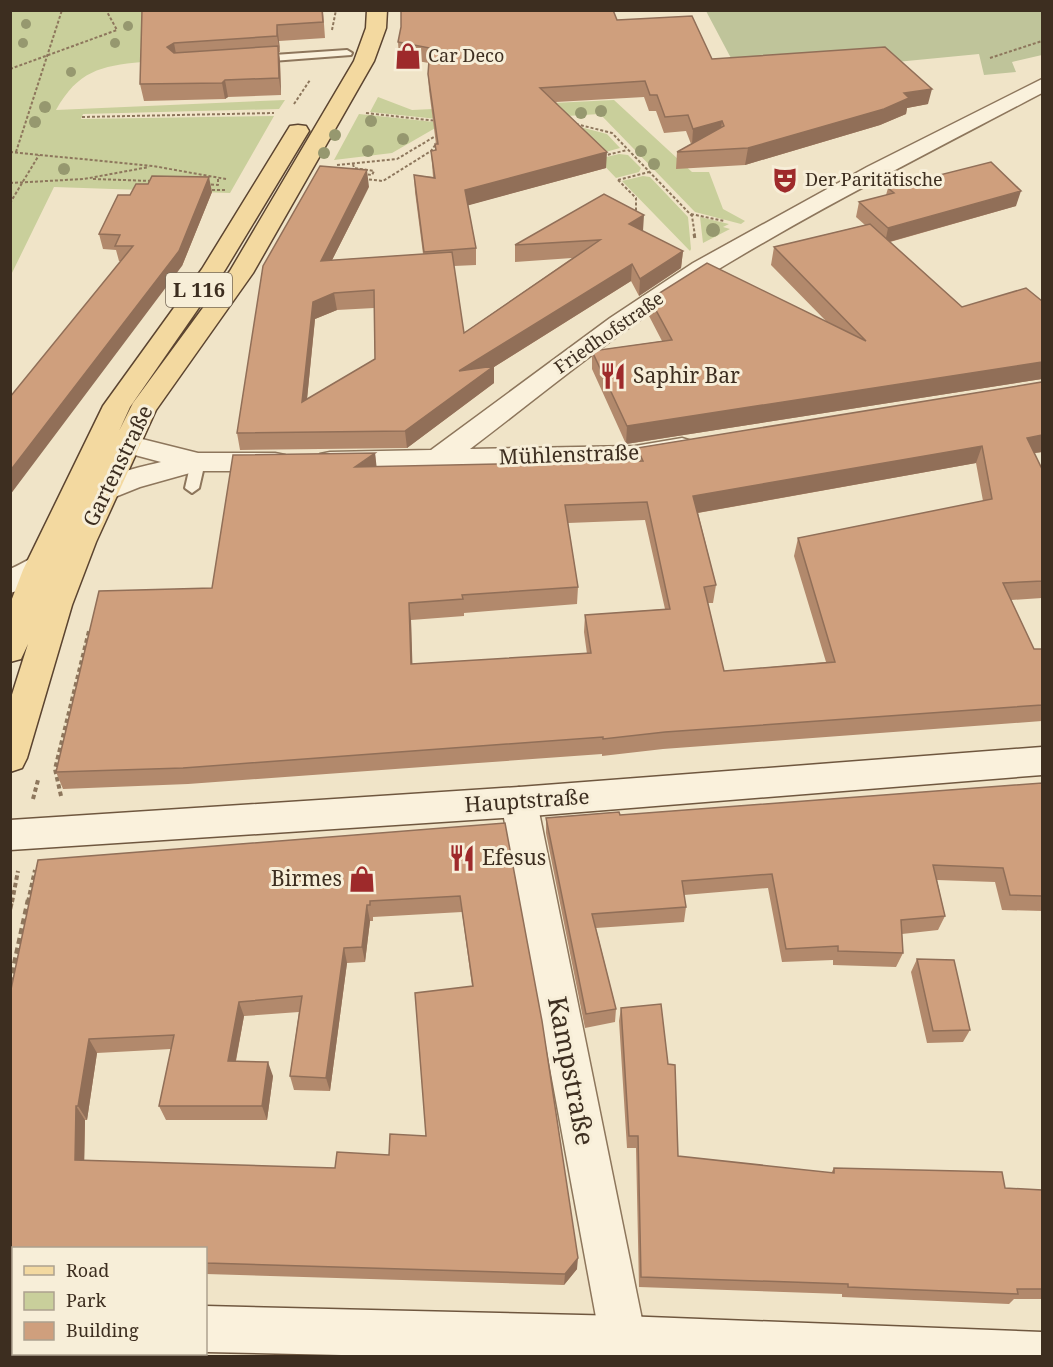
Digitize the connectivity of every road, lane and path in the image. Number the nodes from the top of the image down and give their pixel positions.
1 (62, 10) edge
2 (106, 10) edge
3 (358, 10) edge
4 (377, 10) edge
5 (1042, 41) edge
6 (347, 53) junction
7 (48, 55) junction
8 (990, 58) dead end
9 (246, 60) edge
10 (10, 69) edge
11 (1042, 85) edge
12 (310, 112) junction
13 (357, 112) dead end
14 (82, 117) dead end
15 (438, 121) edge
16 (571, 123) edge
17 (628, 150) junction
18 (10, 152) edge
19 (16, 152) junction
20 (39, 155) junction
21 (595, 158) edge
22 (353, 164) junction
23 (336, 165) edge
24 (153, 166) junction
25 (650, 172) junction
26 (348, 173) edge
27 (360, 178) edge
28 (84, 179) junction
29 (218, 179) junction
30 (226, 179) dead end
31 (154, 181) edge
32 (22, 182) junction
33 (10, 183) edge
34 (206, 184) edge
35 (204, 190) edge
36 (225, 190) dead end
37 (10, 203) edge
38 (636, 211) edge
39 (713, 262) junction
40 (126, 444) junction
41 (706, 444) edge
42 (439, 458) junction
43 (195, 475) junction
44 (105, 491) junction
45 (81, 542) junction
46 (24, 576) edge
47 (89, 630) edge
48 (13, 632) edge
49 (10, 758) edge
50 (1042, 761) edge
51 (519, 802) junction
52 (62, 831) junction
53 (10, 835) edge
54 (10, 951) edge
55 (19, 951) junction
56 (10, 983) edge
57 (207, 1329) edge
58 (623, 1339) junction
59 (1042, 1355) edge

1 - 7 path
2 - 7 path
3 - 6 main road, Gartenstraße / L 116
4 - 40 main road, Gartenstraße / L 116
5 - 8 path
6 - 9 lane
6 - 12 main road, Gartenstraße / L 116
7 - 10 path
7 - 19 path
11 - 39 street, Friedhofstraße
12 - 14 path
12 - 46 main road, Gartenstraße / L 116
13 - 15 path
16 - 17 path
17 - 21 path
17 - 25 path
18 - 19 path
19 - 20 path
20 - 24 path
20 - 32 path
22 - 23 path
22 - 26 path
22 - 27 path
24 - 28 path
24 - 29 path
25 - 38 path
25 - 39 path
28 - 31 path
28 - 32 path
29 - 30 path
29 - 34 path
32 - 33 path
32 - 37 path
35 - 36 path
39 - 42 street, Friedhofstraße
40 - 43 street, Mühlenstraße
40 - 44 main road, Gartenstraße / L 116
41 - 42 street, Mühlenstraße
42 - 43 street, Mühlenstraße
43 - 44 street, Mühlenstraße
44 - 45 main road, Gartenstraße / L 116
45 - 46 street
45 - 49 main road, Gartenstraße / L 116
46 - 48 main road, Gartenstraße / L 116
47 - 52 path
50 - 51 street, Hauptstraße
51 - 52 street, Hauptstraße
51 - 58 street, Kampstraße
52 - 53 street, Hauptstraße
52 - 55 path
54 - 55 path
55 - 56 path
57 - 58 street
58 - 59 street

